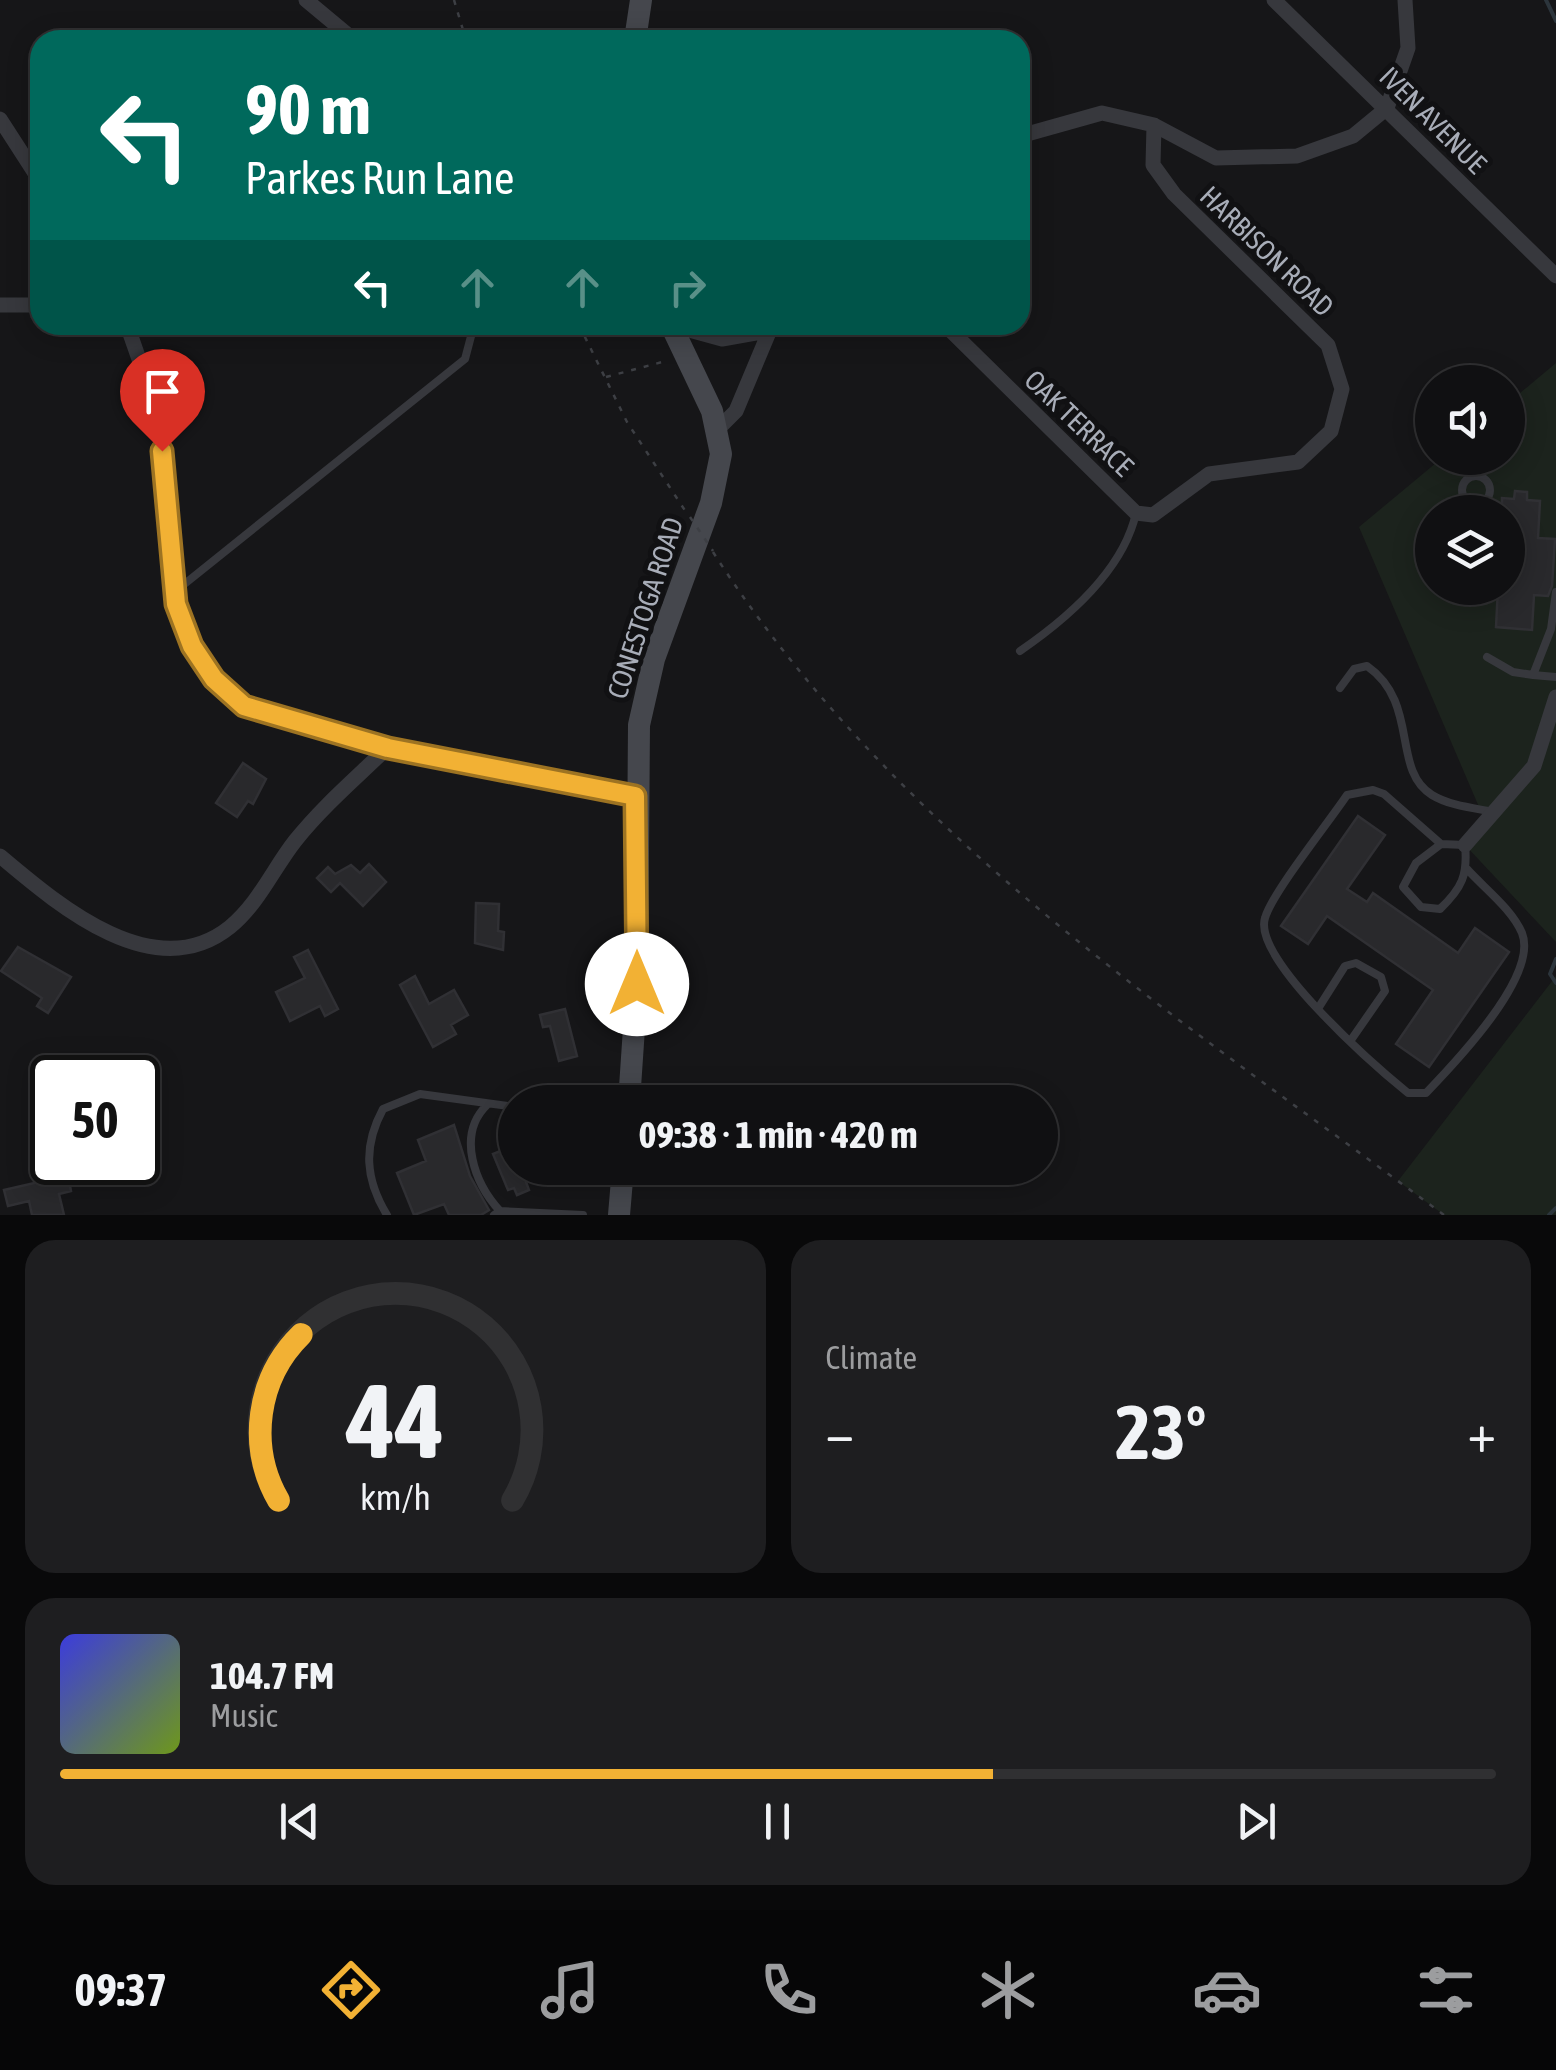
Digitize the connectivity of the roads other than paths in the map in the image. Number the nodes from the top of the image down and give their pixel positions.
1 (306, 0) edge
2 (641, 0) edge
3 (1274, 0) edge
4 (1405, 0) edge
5 (342, 30) edge
6 (636, 30) edge
7 (1387, 108) junction
8 (0, 119) edge
9 (1154, 125) junction
10 (1030, 133) edge
11 (30, 166) edge
12 (1556, 276) edge
13 (0, 305) edge
14 (30, 305) edge
15 (131, 335) edge
16 (471, 335) edge
17 (676, 335) edge
18 (707, 335) edge
19 (739, 335) edge
20 (767, 335) edge
21 (955, 335) edge
22 (718, 428) junction
23 (1136, 513) junction
24 (174, 592) junction
25 (1556, 592) edge
26 (1020, 651) dead end
27 (1486, 656) dead end
28 (1534, 675) junction
29 (1556, 677) edge
30 (1340, 688) dead end
31 (1556, 697) edge
32 (388, 748) junction
33 (635, 796) junction
34 (1494, 812) junction
35 (1440, 844) junction
36 (1465, 845) junction
37 (0, 856) edge
38 (1467, 869) junction
39 (1318, 1007) junction
40 (1351, 1040) junction
41 (630, 1085) edge
42 (487, 1105) junction
43 (498, 1106) edge
44 (622, 1185) edge
45 (497, 1213) edge
46 (387, 1215) edge
47 (582, 1215) edge
48 (619, 1215) edge

1 - 5 street
2 - 6 main road
3 - 7 street, IVEN AVENUE
4 - 7 street
7 - 9 street
7 - 12 street, IVEN AVENUE
8 - 11 street
9 - 10 street
9 - 23 street, HARBISON ROAD
13 - 14 street
15 - 24 street
16 - 24 lane
17 - 22 main road, CONESTOGA ROAD
18 - 19 street
20 - 22 street
21 - 23 street, OAK TERRACE
22 - 33 main road, CONESTOGA ROAD
23 - 26 lane
24 - 32 street
25 - 28 lane
27 - 28 lane
28 - 29 lane
30 - 34 lane
31 - 34 street
32 - 33 street
32 - 37 street
33 - 41 main road, CONESTOGA ROAD
34 - 36 street
35 - 36 lane
35 - 38 lane
35 - 39 lane
36 - 38 lane
38 - 40 lane
39 - 40 lane
39 - 40 lane
42 - 43 lane
42 - 45 lane
42 - 46 lane
44 - 48 main road
45 - 47 lane

